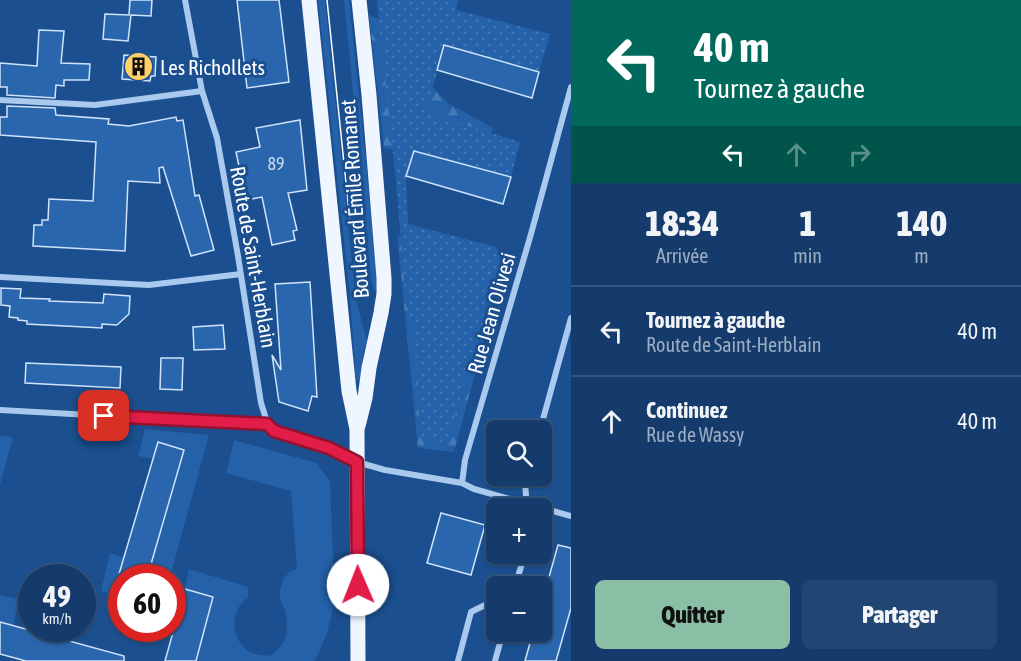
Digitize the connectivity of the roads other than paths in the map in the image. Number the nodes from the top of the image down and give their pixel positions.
1 (185, 0) edge
2 (309, 0) edge
3 (359, 0) edge
4 (571, 87) edge
5 (202, 91) junction
6 (0, 100) edge
7 (241, 274) junction
8 (0, 277) edge
9 (571, 318) edge
10 (0, 410) edge
11 (543, 420) edge
12 (267, 424) junction
13 (357, 429) junction
14 (357, 462) junction
15 (462, 483) junction
16 (502, 498) edge
17 (552, 512) edge
18 (571, 516) edge
19 (486, 605) edge
20 (500, 642) edge
21 (358, 661) edge
22 (458, 661) edge
23 (495, 661) edge

1 - 5 street, Route de Saint-Herblain
2 - 13 main road, Boulevard Émile Romanet
3 - 13 main road, Boulevard Émile Romanet
4 - 15 street, Rue Jean Olivesi
5 - 6 street
5 - 7 street, Route de Saint-Herblain
7 - 8 street
7 - 12 street, Route de Saint-Herblain
9 - 11 street
10 - 12 street
12 - 14 street
13 - 14 main road, Boulevard Émile Romanet
14 - 15 street
14 - 21 main road, Boulevard Émile Romanet
15 - 16 street
17 - 18 street
19 - 22 street
20 - 23 street

